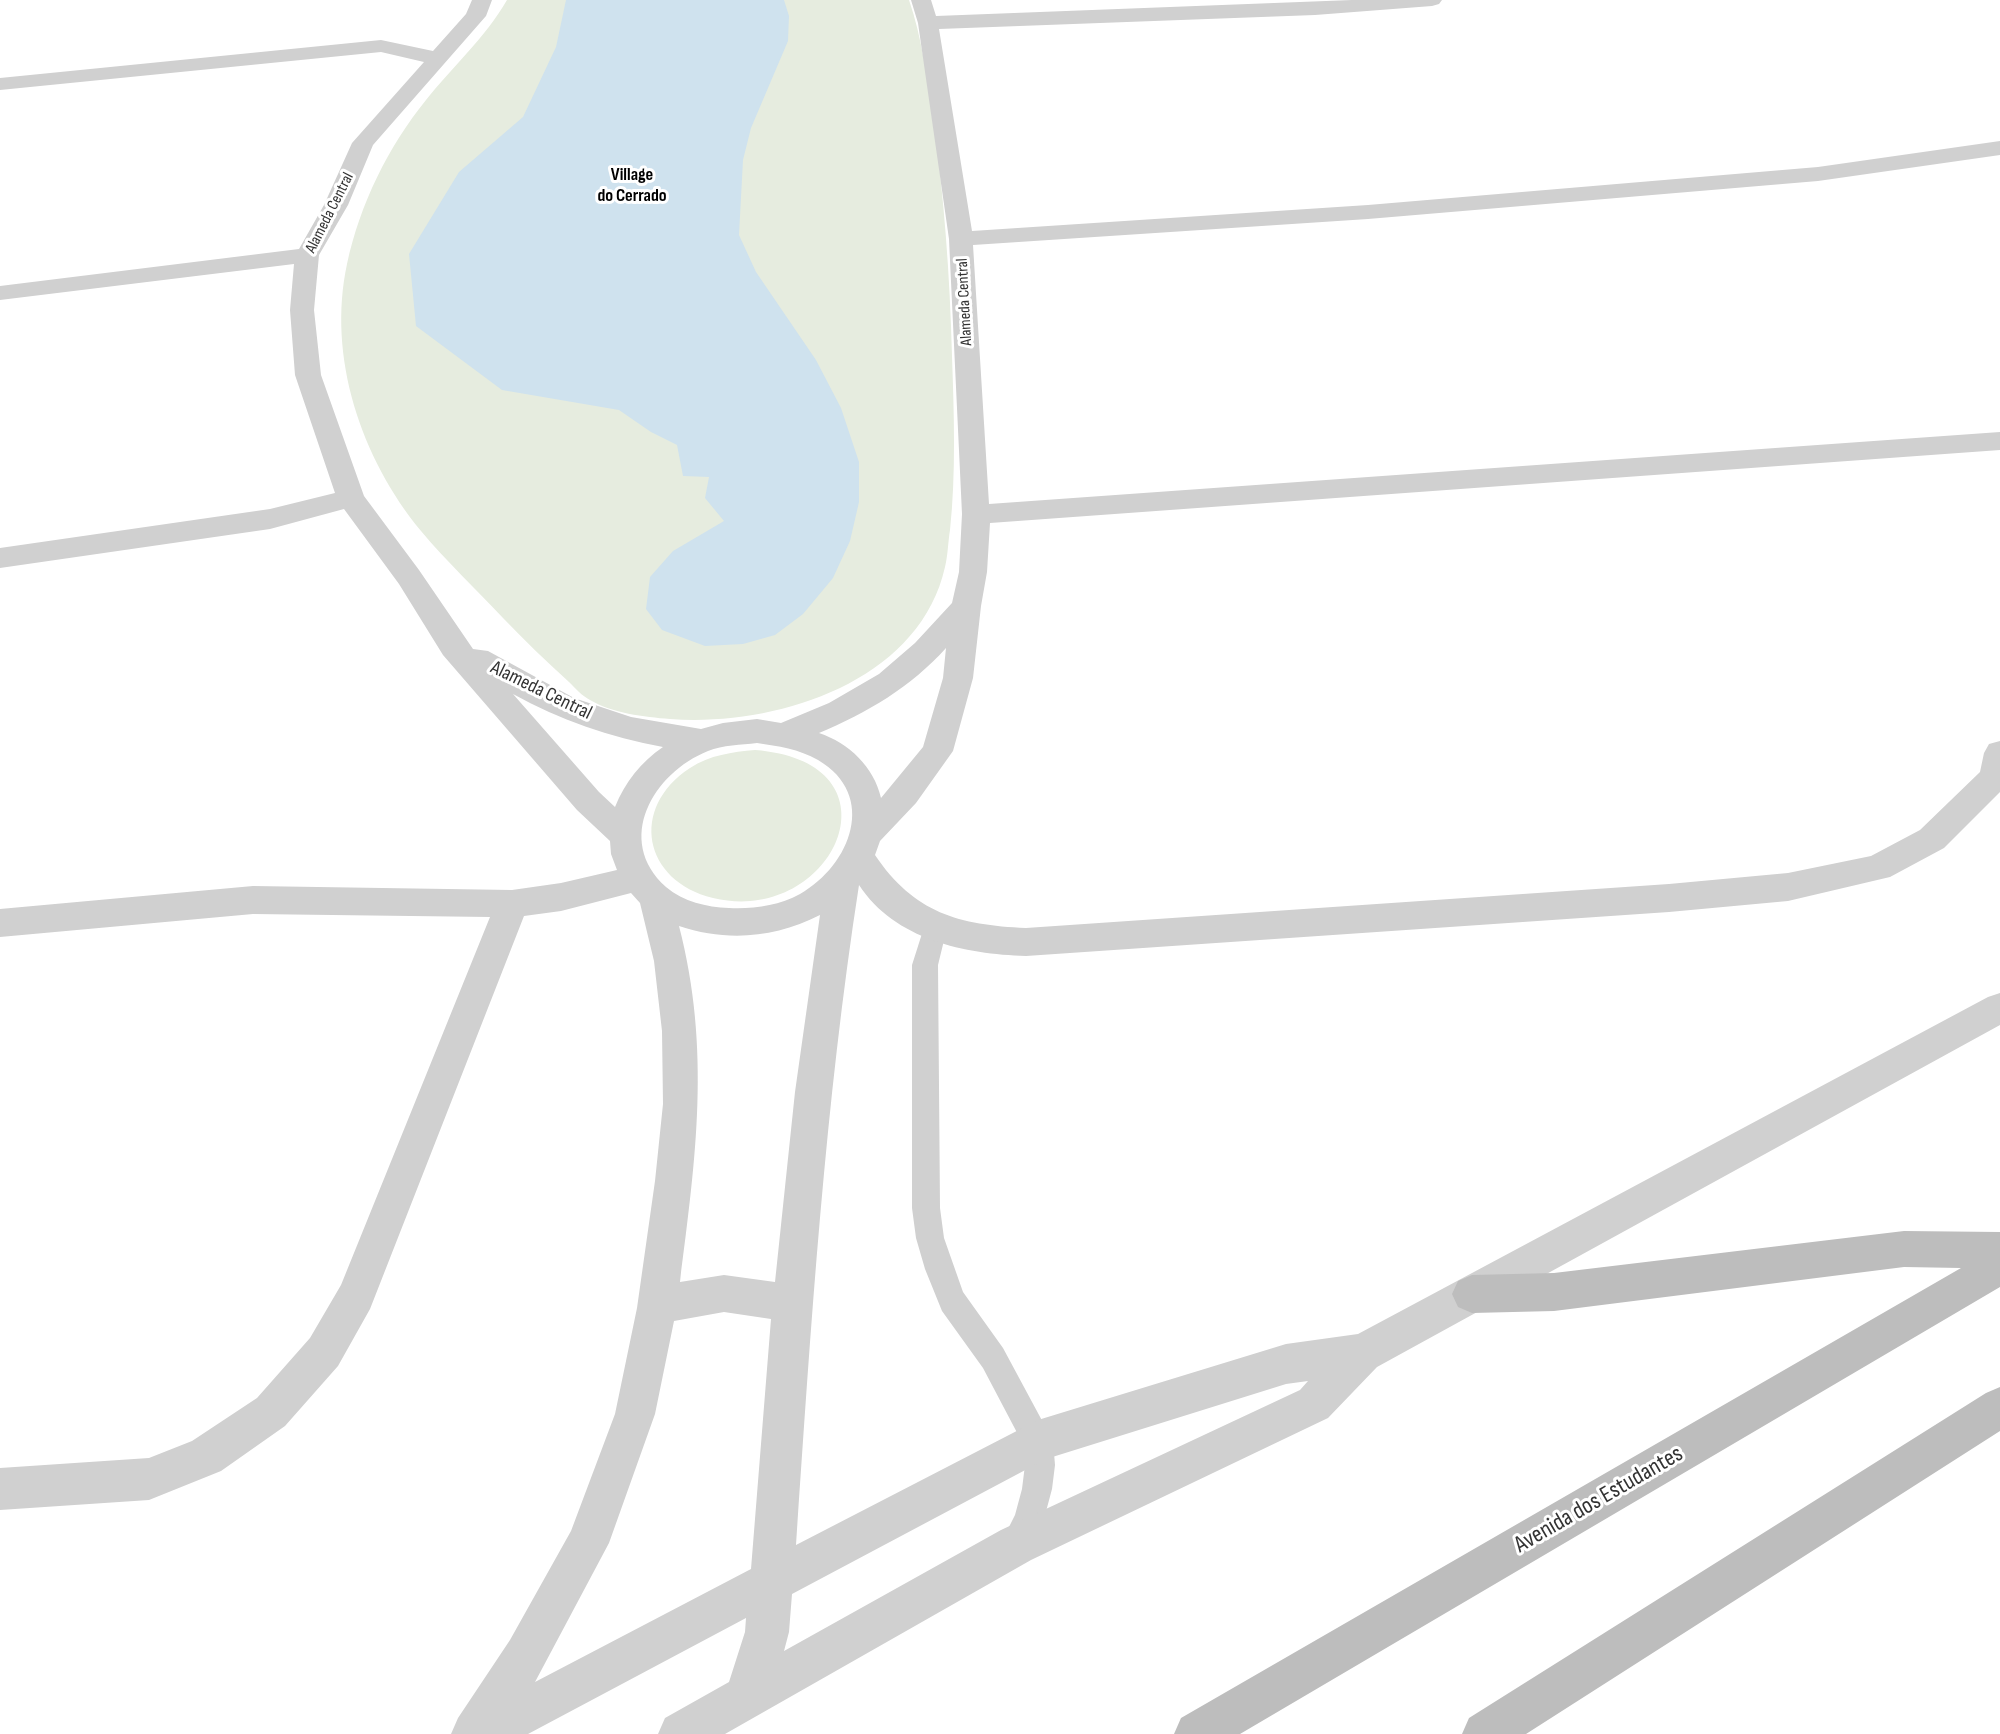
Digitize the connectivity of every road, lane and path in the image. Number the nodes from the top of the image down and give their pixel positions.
1 (482, 0) edge
2 (1432, 0) edge
3 (924, 11) edge
4 (436, 58) junction
5 (0, 84) edge
6 (2000, 148) edge
7 (961, 239) junction
8 (307, 255) junction
9 (0, 293) edge
10 (2000, 441) edge
11 (351, 498) junction
12 (976, 514) junction
13 (0, 558) edge
14 (966, 606) junction
15 (454, 647) junction
16 (785, 734) junction
17 (702, 741) junction
18 (2000, 753) edge
19 (624, 834) junction
20 (856, 857) junction
21 (646, 888) junction
22 (512, 904) junction
23 (0, 923) edge
24 (934, 928) junction
25 (2000, 1008) edge
26 (2000, 1250) edge
27 (2000, 1266) edge
28 (1472, 1294) junction
29 (792, 1306) junction
30 (657, 1308) junction
31 (1363, 1353) junction
32 (2000, 1407) edge
33 (1038, 1441) junction
34 (0, 1489) edge
35 (1016, 1545) junction
36 (772, 1582) junction
37 (745, 1698) junction
38 (474, 1734) edge
39 (482, 1734) edge
40 (681, 1734) edge
41 (1197, 1734) edge
42 (1485, 1734) edge

1 - 4 street, Alameda Central
2 - 3 street
3 - 7 street, Alameda Central
4 - 5 street
4 - 8 street, Alameda Central
6 - 7 street
7 - 12 street, Alameda Central
8 - 9 street
8 - 11 street, Alameda Central
10 - 12 street
11 - 13 street
11 - 15 street, Alameda Central
12 - 14 street, Alameda Central
14 - 16 street, Alameda Central
14 - 20 street, Alameda Central
15 - 17 street, Alameda Central
15 - 19 street, Alameda Central
16 - 17 street
16 - 20 street
17 - 19 street
18 - 24 street
19 - 21 street
20 - 21 street, Alameda Central
20 - 24 street
20 - 29 street
21 - 22 street
21 - 30 street
22 - 23 street
22 - 34 street
24 - 33 lane
25 - 28 street
26 - 28 main road
27 - 41 main road, Avenida dos Estudantes
28 - 31 street
29 - 30 street
29 - 36 street
30 - 38 street
31 - 33 street
31 - 35 street
32 - 42 main road
33 - 35 lane
33 - 36 street
35 - 37 street
36 - 37 street
36 - 39 street
37 - 40 street

